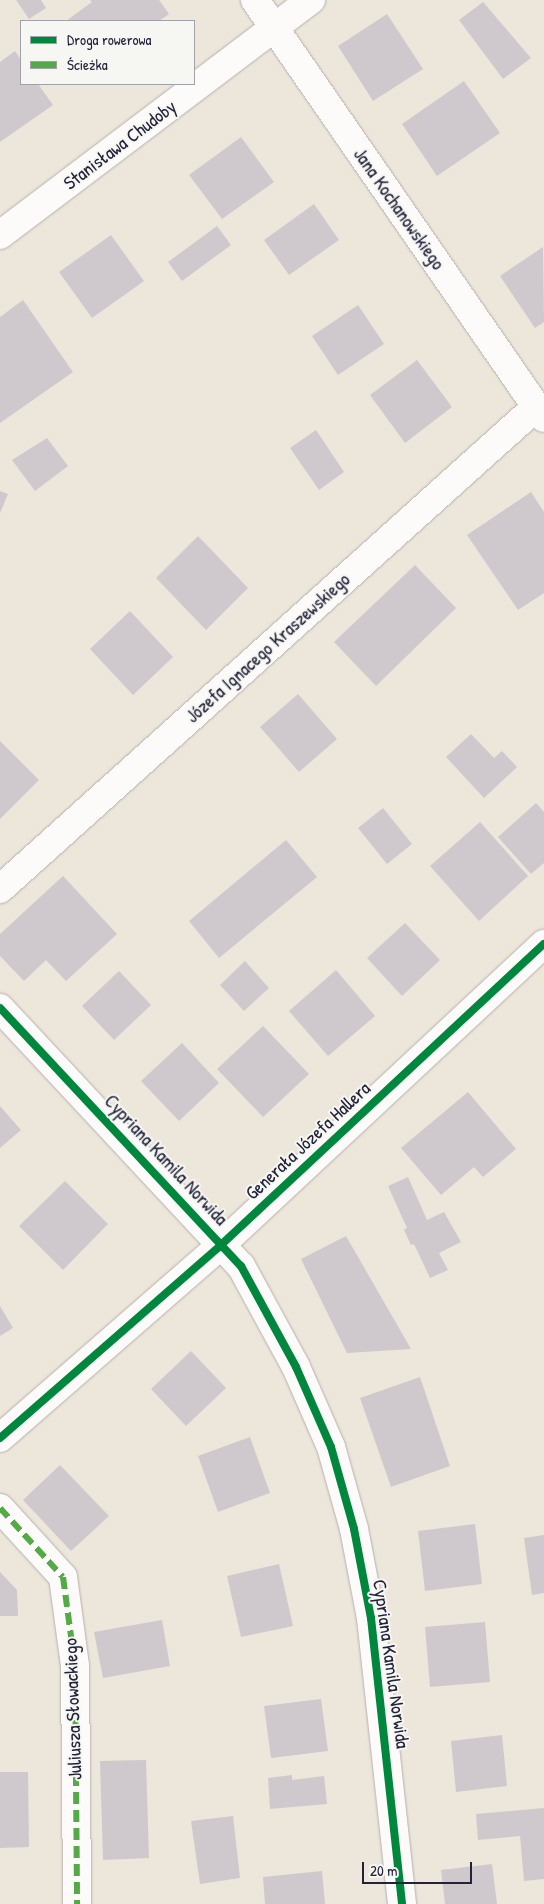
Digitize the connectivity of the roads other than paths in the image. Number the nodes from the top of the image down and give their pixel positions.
1 (255, 0) edge
2 (311, 0) edge
3 (275, 30) junction
4 (0, 236) edge
5 (540, 412) edge
6 (0, 889) edge
7 (544, 944) edge
8 (0, 1008) edge
9 (222, 1244) junction
10 (0, 1438) edge
11 (0, 1508) edge
12 (77, 1904) edge
13 (402, 1904) edge

1 - 3 street, Jana Kochanowskiego
2 - 3 street, Stanisława Chudoby
3 - 4 street, Stanisława Chudoby
3 - 5 street, Jana Kochanowskiego
5 - 6 street, Józefa Ignacego Kraszewskiego
7 - 9 street, Generała Józefa Hallera
8 - 9 street, Cypriana Kamila Norwida
9 - 10 street, Generała Józefa Hallera
9 - 13 street, Cypriana Kamila Norwida
11 - 12 street, Juliusza Słowackiego

